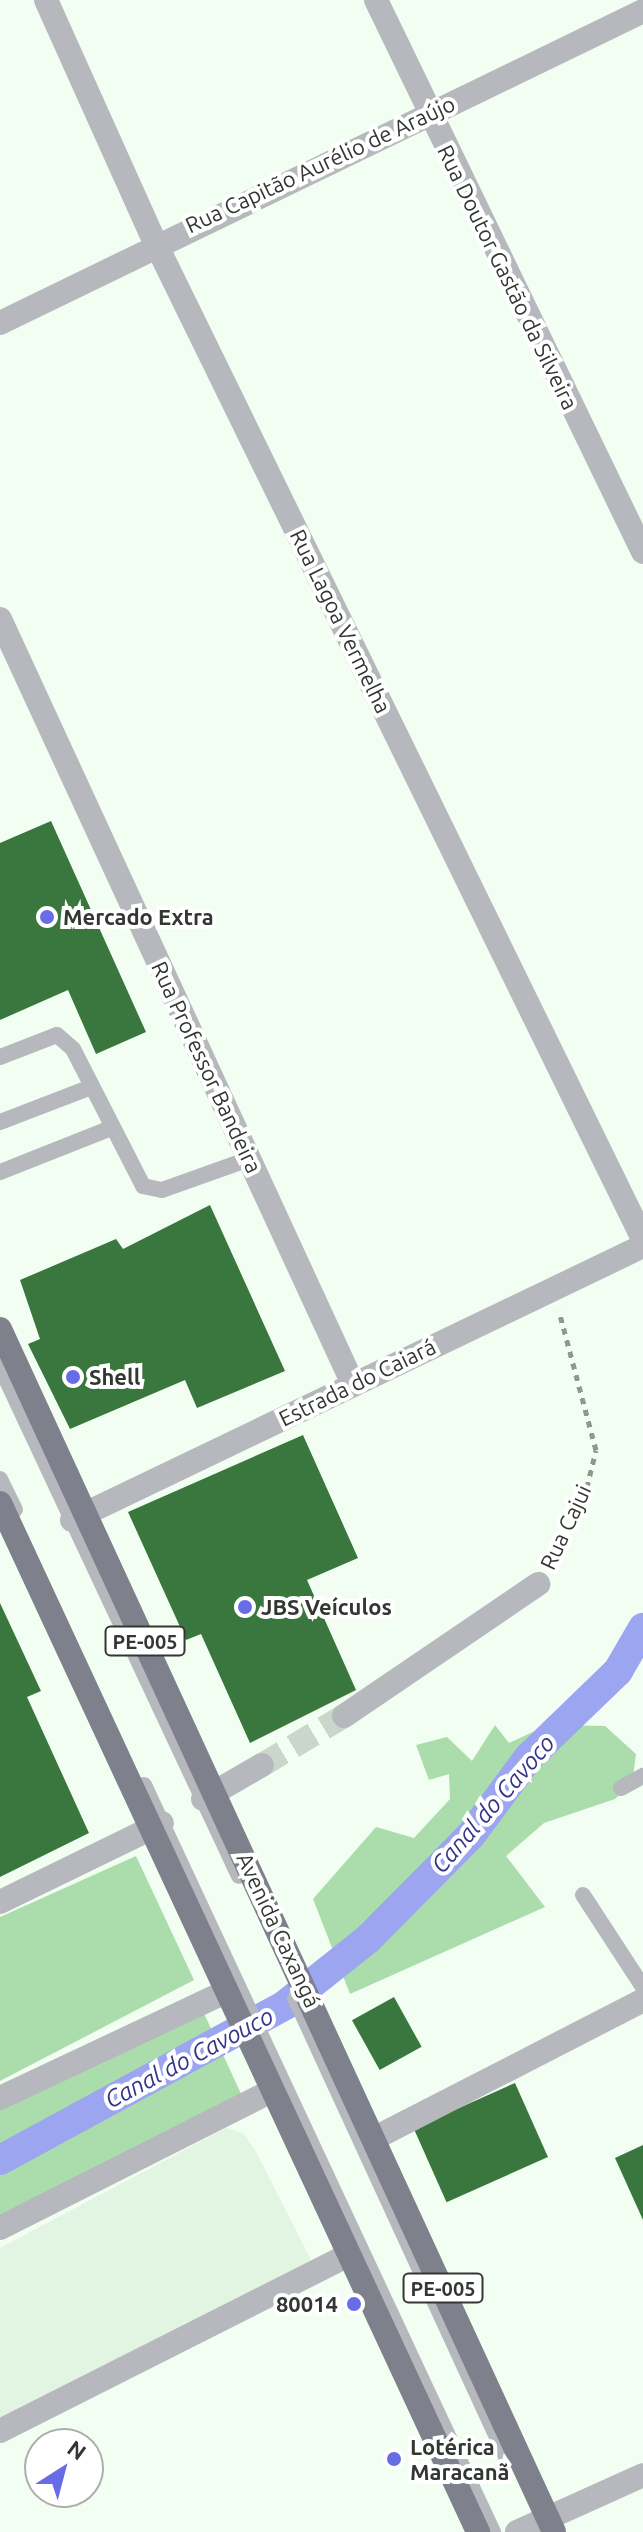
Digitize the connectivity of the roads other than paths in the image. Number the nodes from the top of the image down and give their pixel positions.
1 (46, 0) edge
2 (376, 0) edge
3 (643, 11) edge
4 (428, 112) junction
5 (155, 242) junction
6 (0, 323) edge
7 (643, 552) edge
8 (0, 619) edge
9 (0, 1057) edge
10 (91, 1087) junction
11 (0, 1122) edge
12 (111, 1128) junction
13 (249, 1159) junction
14 (0, 1172) edge
15 (643, 1239) edge
16 (643, 1246) edge
17 (0, 1329) edge
18 (0, 1366) edge
19 (353, 1384) junction
20 (0, 1479) edge
21 (0, 1503) edge
22 (79, 1516) junction
23 (15, 1543) edge
24 (538, 1584) road end
25 (344, 1716) tunnel mouth
26 (262, 1765) tunnel mouth
27 (643, 1776) edge
28 (621, 1788) dead end
29 (209, 1796) junction
30 (157, 1825) junction
31 (583, 1895) dead end
32 (0, 1902) edge
33 (643, 1987) edge
34 (232, 1992) junction
35 (643, 2000) edge
36 (332, 2062) junction
37 (275, 2084) junction
38 (0, 2098) edge
39 (375, 2138) junction
40 (0, 2228) edge
41 (350, 2254) junction
42 (0, 2431) edge
43 (643, 2475) edge
44 (539, 2527) edge
45 (478, 2532) edge
46 (493, 2532) edge

1 - 5 street, Rua Lagoa Vermelha
2 - 4 street, Rua Doutor Gastão da Silveira
3 - 4 street, Rua Capitão Aurélio de Araújo
4 - 5 street, Rua Capitão Aurélio de Araújo
4 - 7 street, Rua Doutor Gastão da Silveira
5 - 6 street, Rua Capitão Aurélio de Araújo
5 - 15 street, Rua Lagoa Vermelha
8 - 13 street, Rua Professor Bandeira
9 - 10 lane
10 - 11 lane
10 - 12 lane
12 - 13 lane
12 - 14 lane
13 - 19 street, Rua Professor Bandeira
16 - 19 street, Estrada do Caiará
17 - 22 main road, Avenida Caxangá / PE-005
18 - 22 lane
19 - 22 street, Estrada do Caiará
20 - 23 lane
21 - 23 main road, PE-005
22 - 29 main road, Avenida Caxangá / PE-005
23 - 30 main road, PE-005
24 - 25 street, Rua Cajui
26 - 29 street
27 - 28 lane
29 - 36 main road, Avenida Caxangá / PE-005
30 - 32 street
30 - 34 main road, PE-005
31 - 33 lane
34 - 37 main road, PE-005
34 - 38 street
35 - 39 street
36 - 39 main road, Avenida Caxangá / PE-005
36 - 44 lane
37 - 40 street
37 - 41 main road, PE-005
37 - 46 lane
39 - 44 main road, Avenida Caxangá / PE-005
41 - 42 street
41 - 45 main road, PE-005
43 - 44 street

